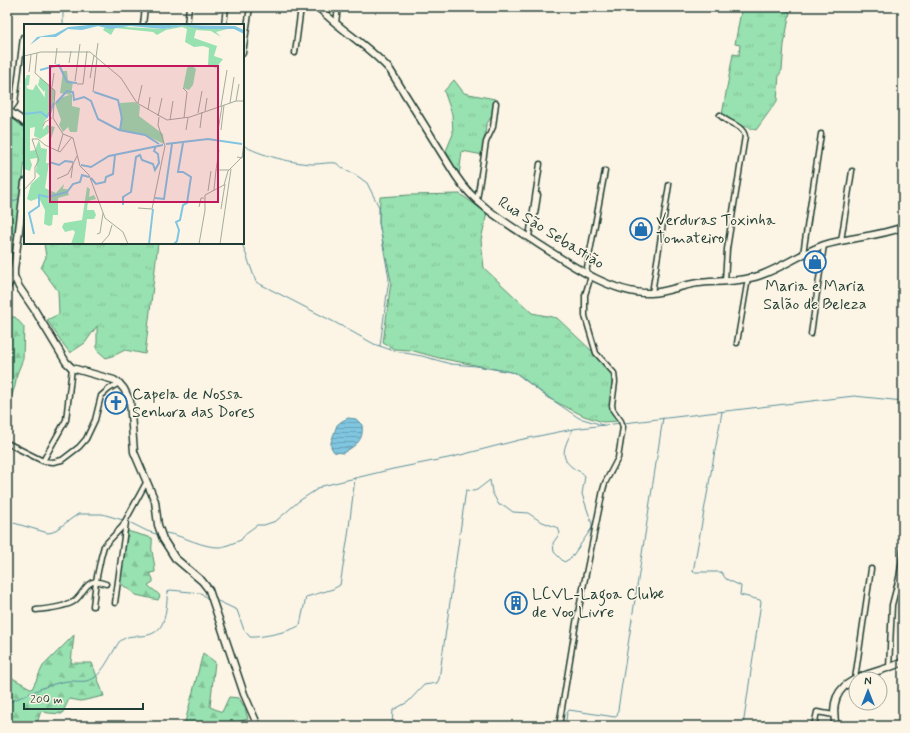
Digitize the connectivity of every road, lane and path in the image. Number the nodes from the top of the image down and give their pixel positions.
1 (145, 7) edge
2 (189, 7) edge
3 (226, 7) edge
4 (250, 7) edge
5 (301, 7) edge
6 (318, 7) edge
7 (338, 7) edge
8 (143, 24) edge
9 (187, 24) edge
10 (224, 24) edge
11 (336, 24) junction
12 (23, 38) dead end
13 (244, 46) edge
14 (295, 53) dead end
15 (496, 103) dead end
16 (8, 110) edge
17 (720, 115) dead end
18 (24, 123) edge
19 (821, 134) dead end
20 (540, 164) dead end
21 (605, 171) dead end
22 (852, 171) dead end
23 (669, 185) dead end
24 (24, 191) edge
25 (538, 195) dead end
26 (477, 200) junction
27 (903, 227) edge
28 (530, 238) junction
29 (841, 241) junction
30 (824, 245) junction
31 (803, 254) junction
32 (588, 274) junction
33 (14, 276) junction
34 (748, 278) junction
35 (725, 281) junction
36 (7, 289) edge
37 (652, 293) junction
38 (810, 334) dead end
39 (737, 343) dead end
40 (72, 368) junction
41 (119, 383) junction
42 (7, 443) edge
43 (43, 460) junction
44 (147, 481) junction
45 (126, 519) junction
46 (903, 548) edge
47 (902, 559) edge
48 (871, 569) dead end
49 (96, 581) junction
50 (106, 584) dead end
51 (115, 603) dead end
52 (93, 606) dead end
53 (36, 610) dead end
54 (903, 662) edge
55 (889, 668) junction
56 (856, 671) edge
57 (880, 671) edge
58 (848, 683) edge
59 (834, 715) junction
60 (258, 726) edge
61 (559, 726) edge
62 (814, 726) edge
63 (836, 726) edge

1 - 8 street
2 - 9 street
3 - 10 street
4 - 13 street
5 - 14 street
6 - 11 street, Rua São Sebastião
7 - 11 street
11 - 26 street, Rua São Sebastião
12 - 16 street
15 - 26 street
16 - 18 street
17 - 35 street
19 - 31 street
20 - 28 street
21 - 32 street
22 - 29 street
23 - 37 street
24 - 33 street
25 - 28 street
26 - 28 street, Rua São Sebastião
27 - 29 street, Rua São Sebastião
28 - 32 street, Rua São Sebastião
29 - 30 street, Rua São Sebastião
30 - 31 street, Rua São Sebastião
30 - 38 street
31 - 34 street, Rua São Sebastião
32 - 37 street, Rua São Sebastião
32 - 61 street
33 - 36 street
33 - 40 street
34 - 35 street, Rua São Sebastião
34 - 39 street
35 - 37 street, Rua São Sebastião
40 - 41 street
40 - 43 street
41 - 43 street
41 - 44 street
42 - 43 street
44 - 45 street
44 - 60 street
45 - 49 street
45 - 51 street
46 - 47 street
47 - 55 street
48 - 56 street
49 - 50 street
49 - 52 street
49 - 53 street
54 - 55 street
55 - 57 street
58 - 59 street
59 - 62 street
59 - 63 street

